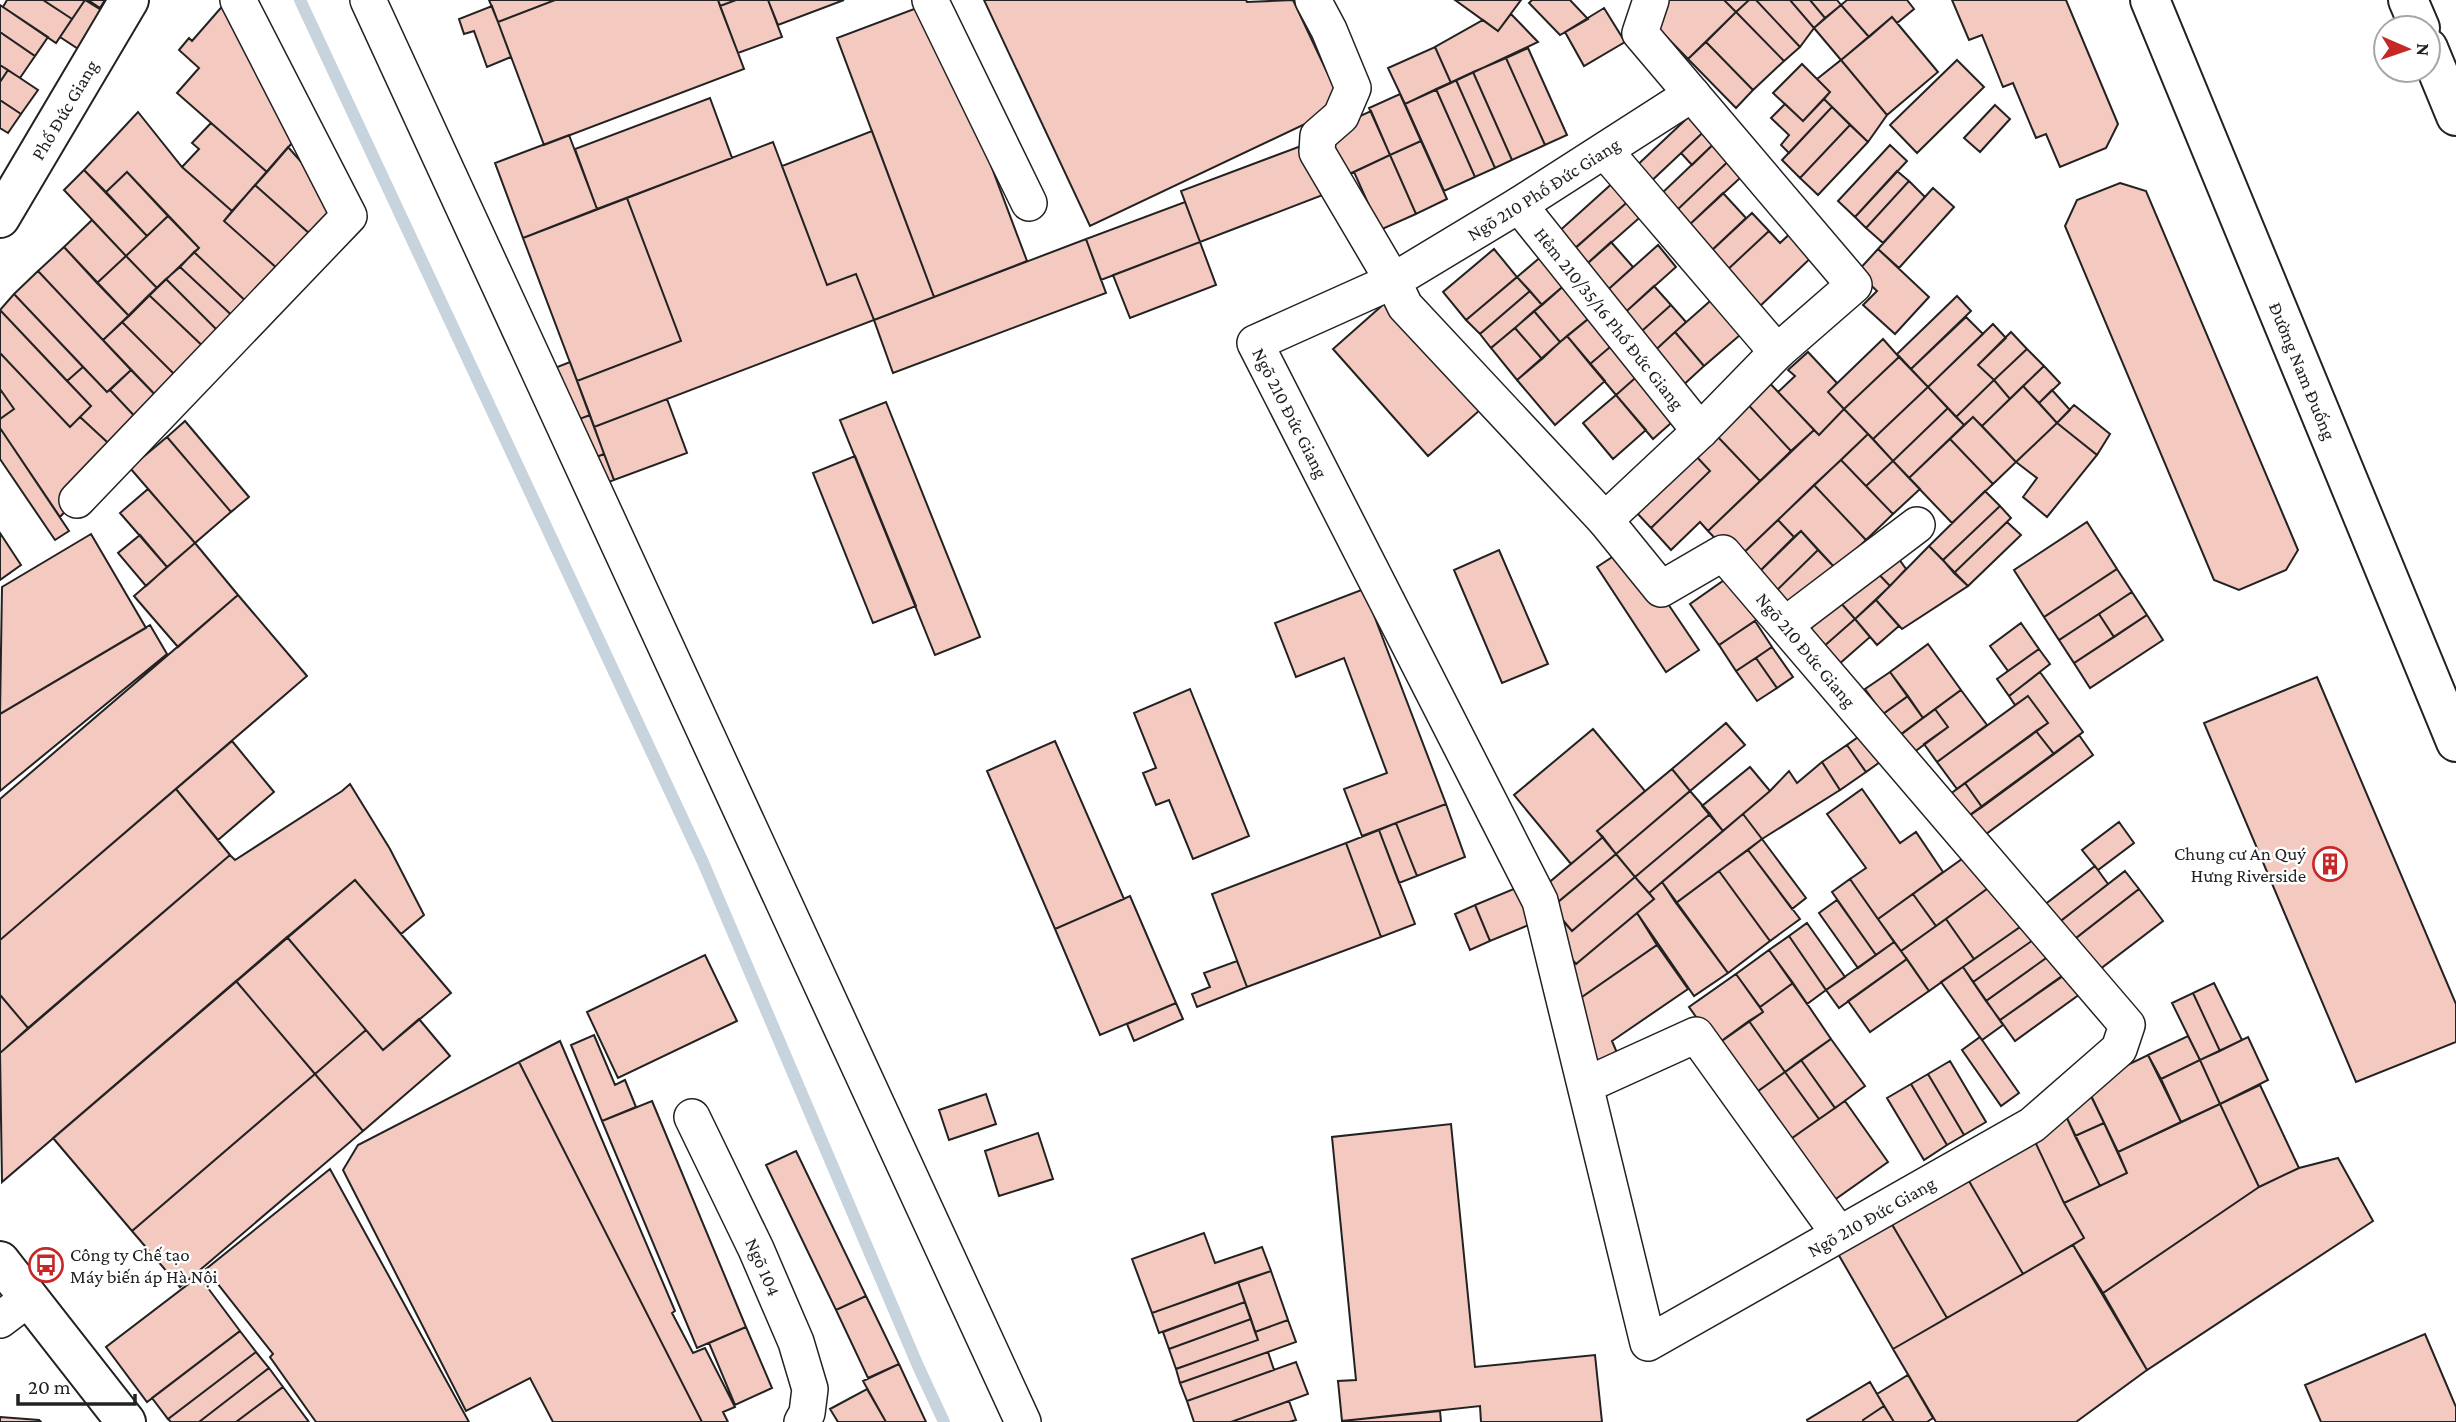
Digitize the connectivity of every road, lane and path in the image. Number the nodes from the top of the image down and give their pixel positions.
1 (129, 0) edge
2 (238, 0) edge
3 (368, 0) edge
4 (930, 0) edge
5 (1313, 0) edge
6 (1651, 0) edge
7 (2150, 0) edge
8 (2442, 82) edge
9 (1692, 94) junction
10 (2456, 116) edge
11 (1605, 151) junction
12 (10, 178) edge
13 (1029, 203) dead end
14 (1519, 205) junction
15 (0, 218) edge
16 (1393, 281) junction
17 (1777, 352) junction
18 (1700, 431) junction
19 (77, 500) dead end
20 (1605, 520) junction
21 (1917, 525) dead end
22 (1785, 625) junction
23 (2456, 742) edge
24 (1586, 1084) junction
25 (692, 1117) dead end
26 (1839, 1234) junction
27 (0, 1261) edge
28 (14, 1309) edge
29 (126, 1422) edge
30 (802, 1422) edge
31 (1023, 1422) edge

1 - 12 street, Phố Đức Giang
2 - 19 street
3 - 31 street
4 - 13 street
5 - 16 street
6 - 9 street
7 - 23 street, Đường Nam Đuống
8 - 10 street
9 - 11 street, Ngõ 210 Phố Đức Giang
9 - 17 street
11 - 14 street, Ngõ 210 Phố Đức Giang
11 - 17 street
12 - 15 street, Phố Đức Giang
14 - 16 street, Ngõ 210 Phố Đức Giang
14 - 18 street, Hẻm 210/35/16 Phố Đức Giang
16 - 20 street
16 - 24 street, Ngõ 210 Đức Giang
17 - 18 street
18 - 20 street
20 - 22 street, Ngõ 210 Đức Giang
21 - 22 street
22 - 26 street, Ngõ 210 Đức Giang
24 - 26 street
24 - 26 street, Ngõ 210 Đức Giang
25 - 30 street, Ngõ 104
27 - 28 street
28 - 29 street

